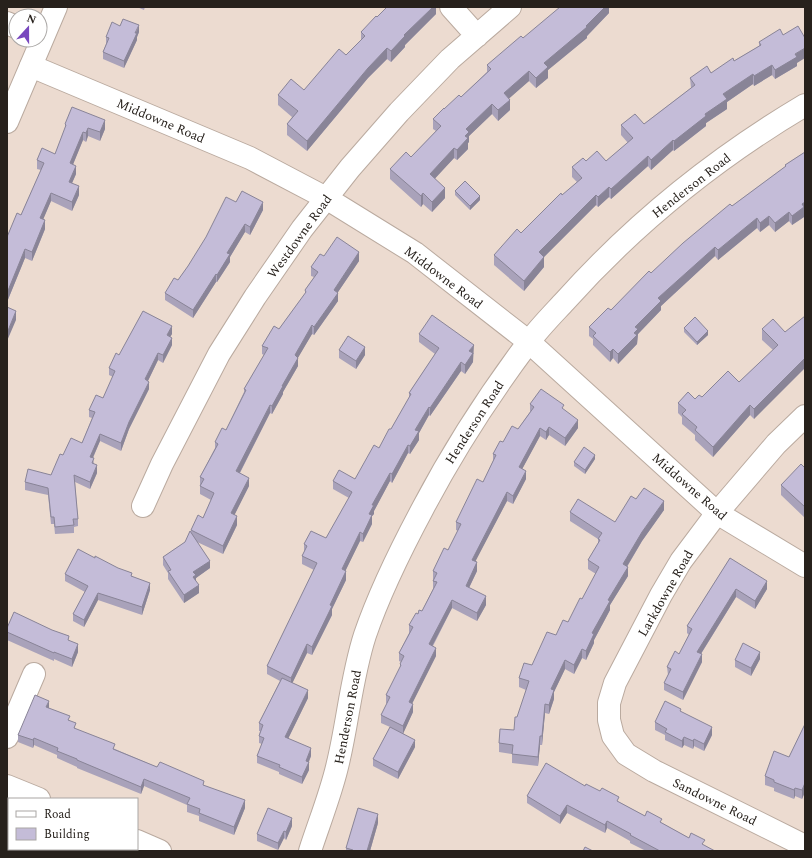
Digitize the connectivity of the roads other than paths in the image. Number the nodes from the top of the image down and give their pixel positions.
1 (56, 7) edge
2 (452, 7) edge
3 (510, 7) edge
4 (48, 24) edge
5 (477, 36) junction
6 (37, 48) edge
7 (31, 66) junction
8 (805, 104) edge
9 (7, 122) edge
10 (326, 198) junction
11 (529, 342) junction
12 (805, 416) edge
13 (143, 506) dead end
14 (717, 513) junction
15 (805, 566) edge
16 (34, 674) dead end
17 (7, 737) edge
18 (626, 754) joint
19 (7, 786) edge
20 (37, 798) edge
21 (138, 841) edge
22 (805, 846) edge
23 (160, 851) edge
24 (310, 851) edge

1 - 4 street
2 - 5 street
3 - 5 street, Westdowne Road
5 - 10 street, Westdowne Road
6 - 7 street
7 - 9 street
7 - 10 street, Middowne Road
8 - 11 street, Henderson Road
10 - 11 street, Middowne Road
10 - 13 street, Westdowne Road
11 - 14 street, Middowne Road
11 - 24 street, Henderson Road
12 - 14 street, Larkdowne Road
14 - 15 street, Middowne Road
14 - 18 street, Larkdowne Road
16 - 17 street
18 - 22 street, Sandowne Road
19 - 20 street
21 - 23 street

